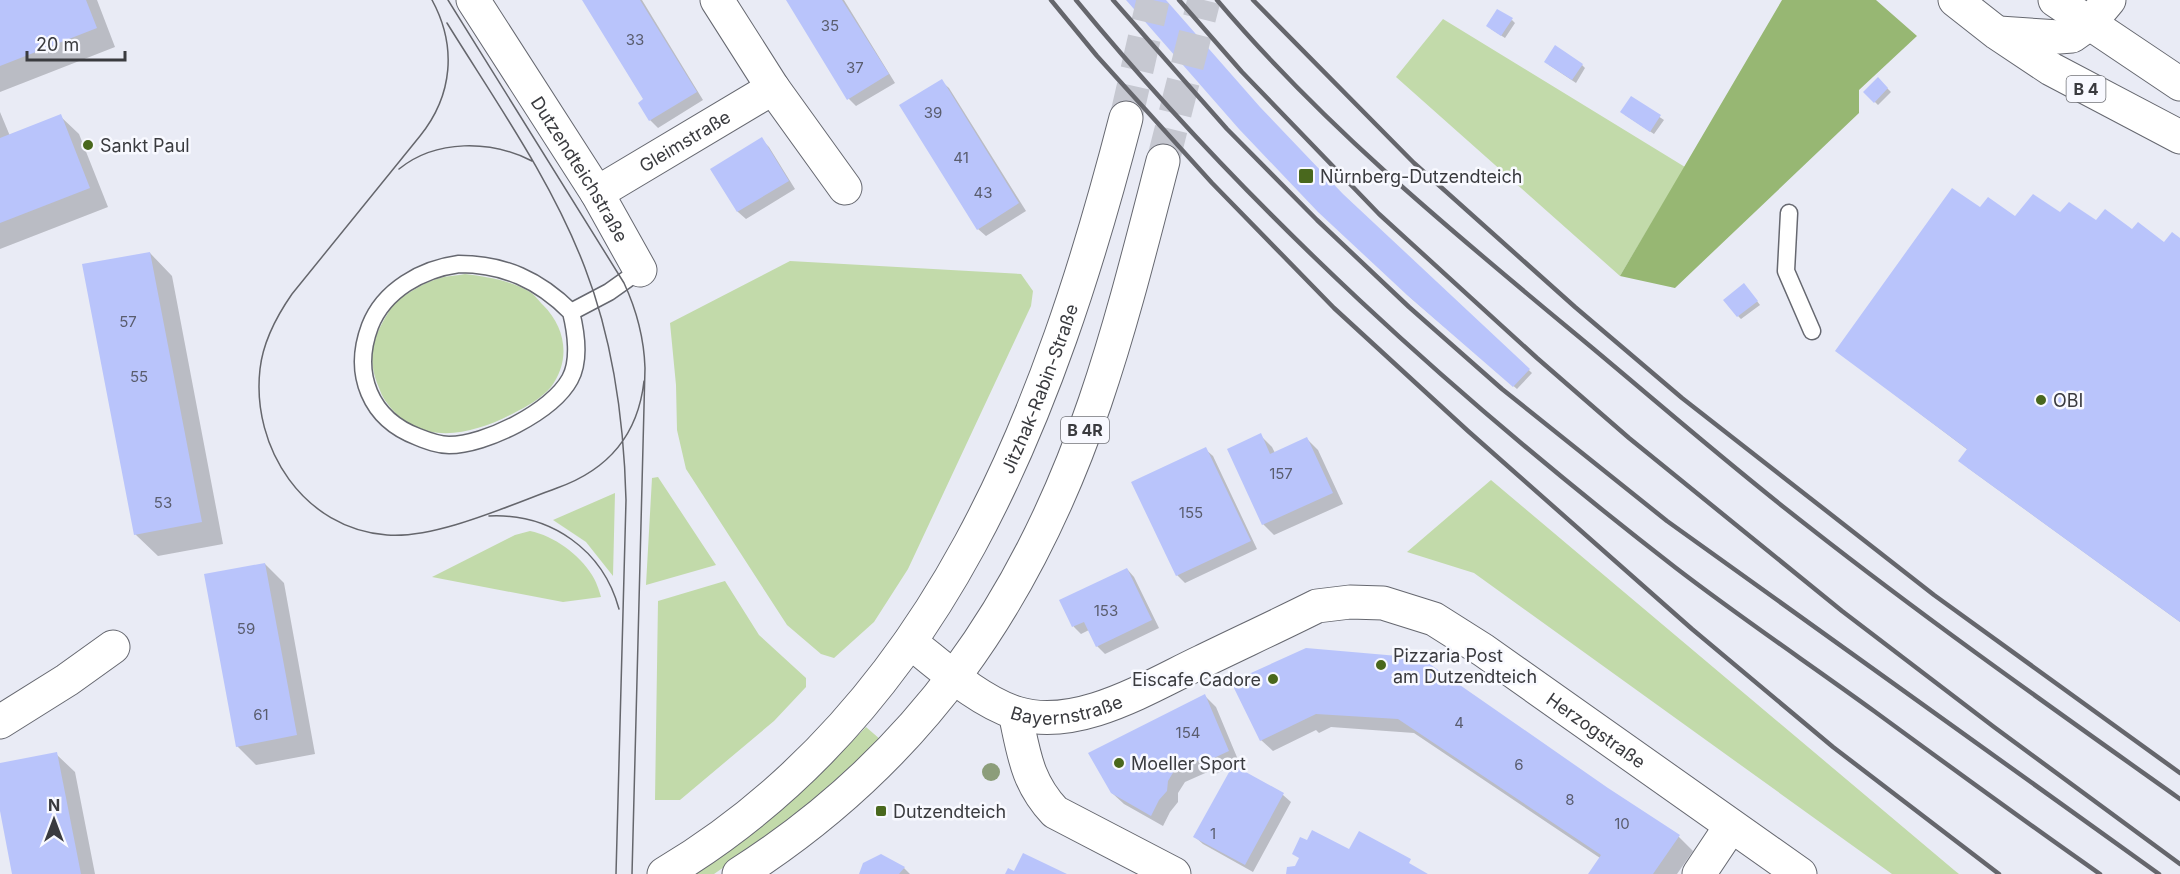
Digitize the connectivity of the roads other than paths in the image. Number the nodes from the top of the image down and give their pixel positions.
1 (473, 0) edge
2 (717, 0) edge
3 (1955, 0) edge
4 (2055, 0) edge
5 (2099, 12) edge
6 (1997, 33) junction
7 (2180, 84) edge
8 (773, 88) junction
9 (1126, 118) tunnel mouth
10 (2180, 137) edge
11 (1163, 161) tunnel mouth
12 (845, 188) dead end
13 (597, 192) junction
14 (1789, 213) dead end
15 (640, 270) joint
16 (572, 312) junction
17 (1812, 331) dead end
18 (1383, 603) joint
19 (910, 642) junction
20 (113, 647) dead end
21 (955, 677) junction
22 (1015, 713) junction
23 (0, 723) edge
24 (1731, 826) junction
25 (664, 874) edge
26 (739, 874) edge
27 (1174, 874) edge
28 (1699, 874) edge
29 (1800, 874) edge

1 - 13 main road, Dutzendteichstraße
2 - 8 main road
3 - 6 main road, B 4
4 - 5 main road
5 - 6 main road
5 - 7 main road
6 - 10 main road, B 4
8 - 12 main road
8 - 13 main road, Gleimstraße
9 - 19 main road, Jitzhak-Rabin-Straße
11 - 21 main road, B 4R
13 - 15 main road, Dutzendteichstraße
14 - 17 lane
15 - 16 lane, Dutzendteichstraße
16 - 16 lane
18 - 22 main road, Bayernstraße
18 - 24 main road, Herzogstraße
19 - 21 main road, Bayernstraße
19 - 25 main road
20 - 23 main road
21 - 22 main road, Bayernstraße
21 - 26 main road, B 4R
22 - 27 main road
24 - 28 main road
24 - 29 main road, Herzogstraße

